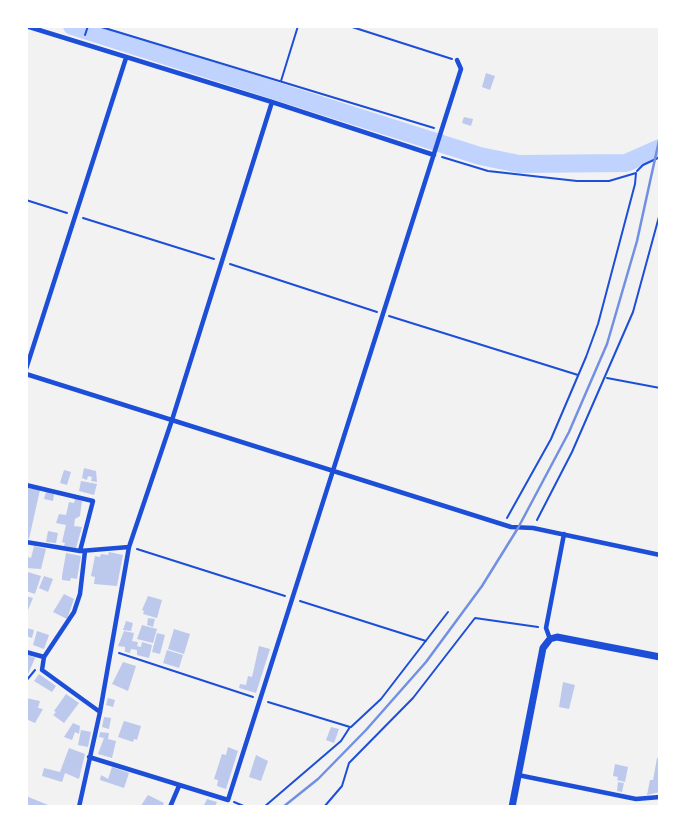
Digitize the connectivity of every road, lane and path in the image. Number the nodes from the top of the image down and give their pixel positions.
1 (26, 26) edge
2 (88, 26) edge
3 (98, 26) edge
4 (298, 26) edge
5 (349, 26) edge
6 (83, 42) junction
7 (125, 58) junction
8 (457, 60) joint
9 (281, 82) junction
10 (272, 102) junction
11 (441, 132) junction
12 (435, 153) junction
13 (660, 157) edge
14 (636, 173) junction
15 (26, 200) edge
16 (660, 213) edge
17 (75, 216) junction
18 (659, 220) edge
19 (221, 261) junction
20 (382, 313) junction
21 (26, 371) edge
22 (579, 375) junction
23 (606, 377) junction
24 (660, 388) edge
25 (172, 420) junction
26 (334, 470) junction
27 (26, 485) edge
28 (503, 524) junction
29 (533, 528) junction
30 (564, 534) junction
31 (26, 542) edge
32 (129, 547) junction
33 (82, 551) junction
34 (660, 555) edge
35 (293, 599) junction
36 (448, 612) dead end
37 (546, 628) junction
38 (550, 639) junction
39 (426, 641) junction
40 (26, 652) edge
41 (44, 657) junction
42 (660, 657) edge
43 (100, 712) junction
44 (351, 727) dead end
45 (89, 757) junction
46 (518, 775) junction
47 (179, 786) junction
48 (660, 797) edge
49 (228, 800) junction
50 (79, 807) edge
51 (170, 807) edge
52 (246, 807) edge
53 (324, 807) edge
54 (512, 807) edge

1 - 6 street
2 - 6 path
3 - 9 path
4 - 9 path
5 - 8 path
6 - 7 street
7 - 10 street
7 - 17 street
8 - 11 street
9 - 11 path
10 - 12 street
10 - 19 street
11 - 12 street
12 - 14 path
12 - 20 street
13 - 14 path
14 - 22 path
15 - 17 path
16 - 18 path
17 - 19 path
17 - 21 street
18 - 23 path
19 - 20 path
19 - 25 street
20 - 22 path
20 - 26 street
21 - 25 street
22 - 28 path
23 - 24 path
23 - 29 path
25 - 26 street
25 - 32 street
26 - 28 street
26 - 35 street
27 - 33 street
28 - 29 street
29 - 30 street
30 - 34 street
30 - 37 street
31 - 33 street
32 - 33 street
32 - 35 path
32 - 43 street
33 - 41 street
35 - 39 path
35 - 49 street
36 - 39 path
37 - 38 street
37 - 53 path
38 - 42 main road
38 - 46 main road
39 - 44 path
40 - 41 street
41 - 43 street
43 - 45 street
45 - 47 street
45 - 50 street
46 - 48 street
46 - 54 main road
47 - 49 street
47 - 51 street
49 - 52 path

